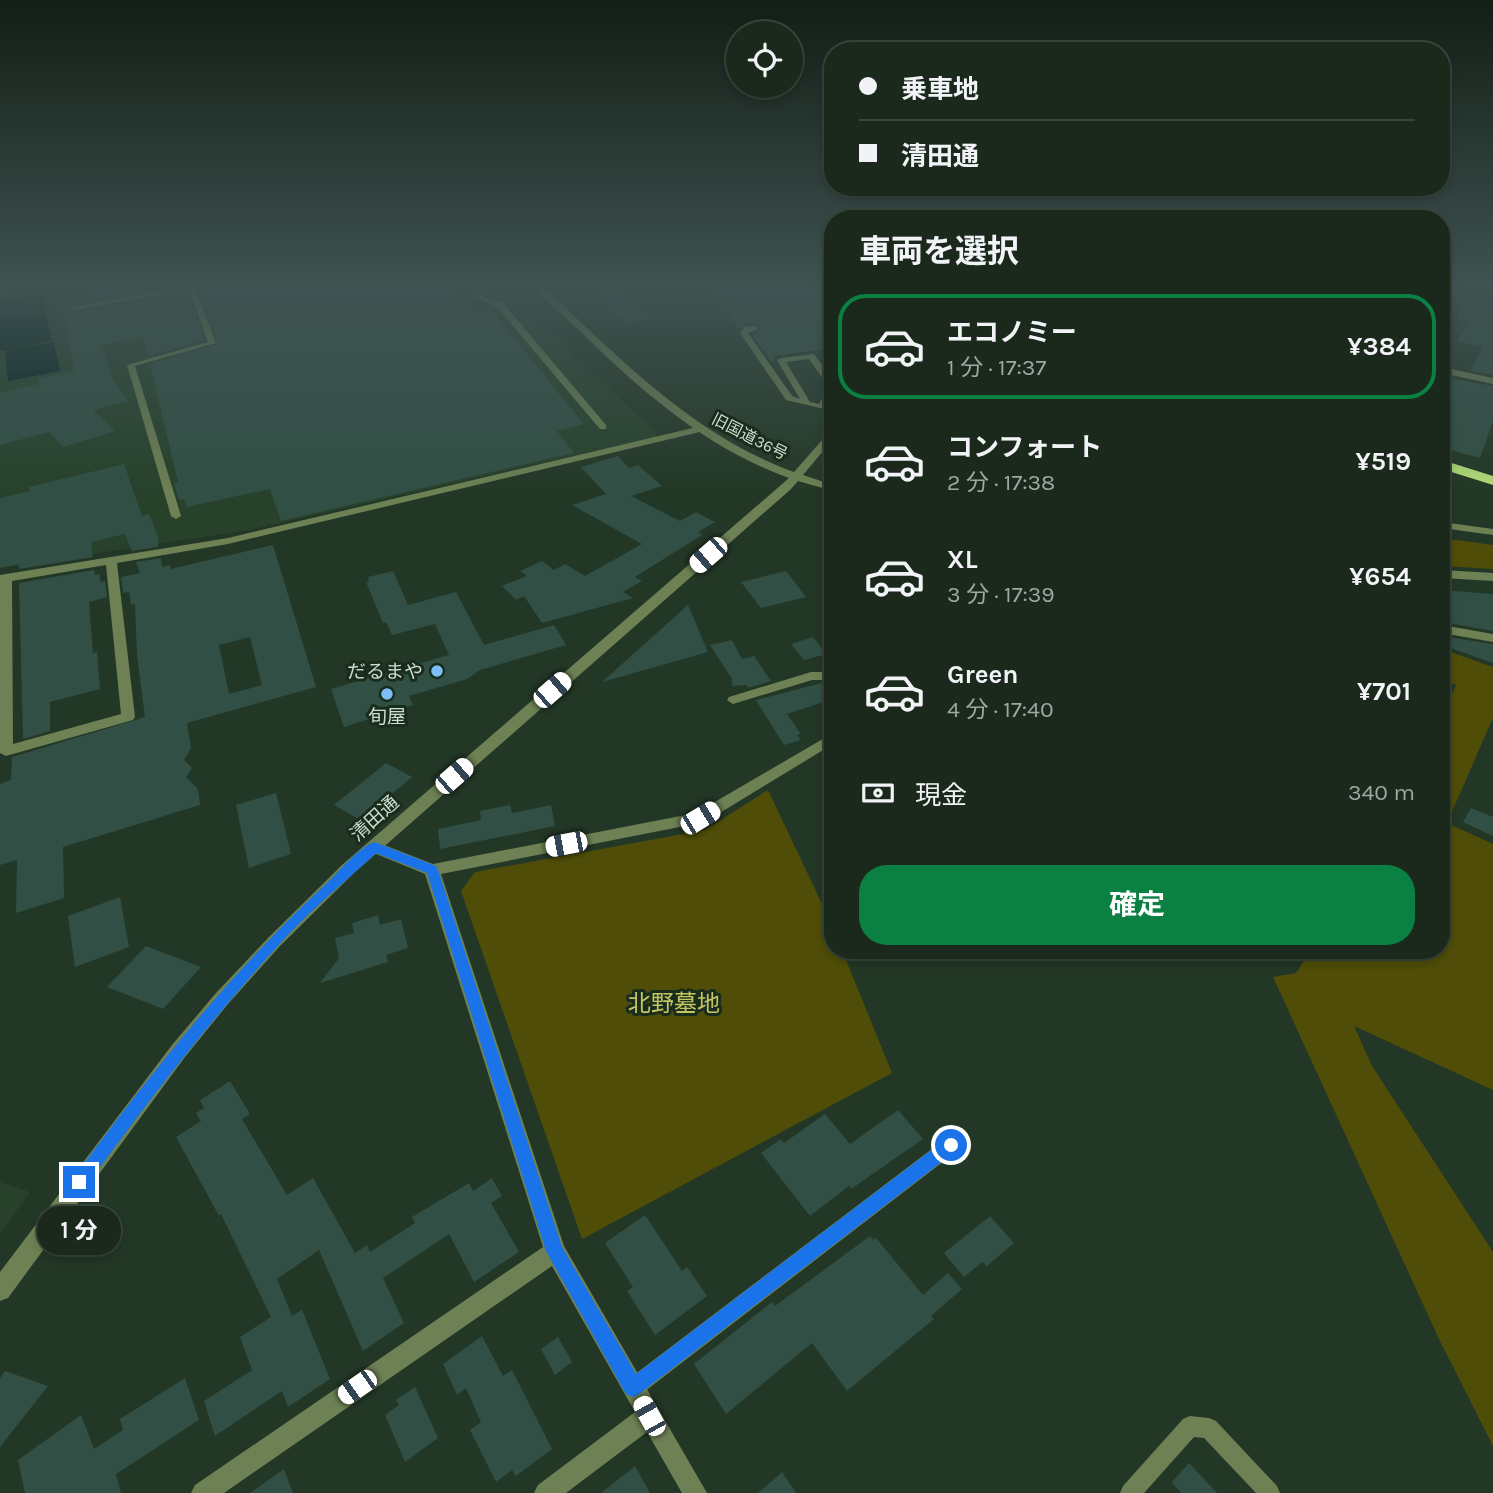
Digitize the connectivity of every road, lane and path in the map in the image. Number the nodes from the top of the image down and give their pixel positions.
1 (169, 355) edge
2 (542, 355) edge
3 (613, 355) edge
4 (759, 355) edge
5 (1450, 372) edge
6 (824, 375) edge
7 (1493, 381) edge
8 (824, 403) edge
9 (807, 404) junction
10 (822, 407) joint
11 (603, 427) dead end
12 (701, 429) junction
13 (824, 444) edge
14 (1450, 466) edge
15 (798, 476) junction
16 (1492, 478) edge
17 (824, 485) edge
18 (176, 516) dead end
19 (1450, 526) edge
20 (1493, 532) edge
21 (111, 560) junction
22 (1450, 575) edge
23 (1493, 578) edge
24 (3, 579) edge
25 (1450, 630) edge
26 (1493, 638) edge
27 (824, 676) edge
28 (733, 700) dead end
29 (824, 743) edge
30 (374, 847) junction
31 (432, 870) junction
32 (951, 1145) dead end
33 (555, 1251) junction
34 (0, 1290) edge
35 (633, 1388) junction
36 (649, 1416) junction
37 (203, 1493) edge
38 (546, 1493) edge
39 (695, 1493) edge
40 (1130, 1493) edge
41 (1270, 1493) edge

1 - 18 lane
2 - 11 lane
3 - 12 street, 旧国道36号
4 - 9 lane
5 - 7 street
6 - 9 lane
8 - 10 lane
9 - 10 lane
12 - 15 street, 旧国道36号
12 - 21 street
13 - 15 street, 清田通
14 - 16 highway
15 - 17 street, 旧国道36号
15 - 30 street, 清田通
19 - 20 street
21 - 24 street
21 - 24 street
22 - 23 street
25 - 26 street
27 - 28 lane
29 - 31 street
30 - 31 street
30 - 34 street, 清田通
31 - 33 street
32 - 35 lane
33 - 35 street
33 - 37 street
35 - 36 street
36 - 38 street
36 - 39 street
40 - 41 lane

